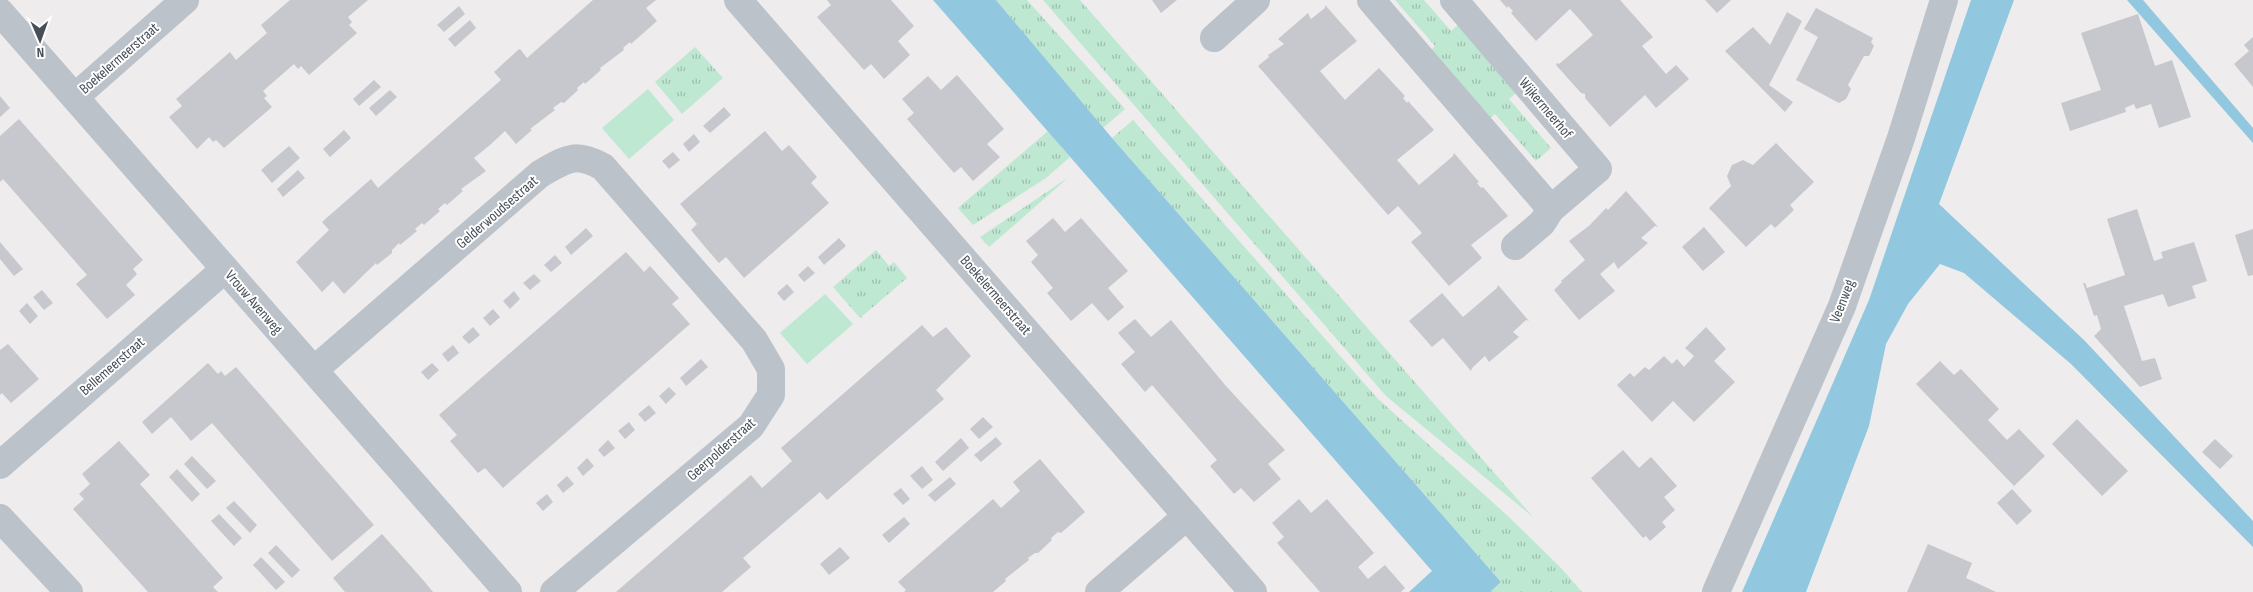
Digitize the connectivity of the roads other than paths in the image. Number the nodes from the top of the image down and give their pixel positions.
1 (186, 0) edge
2 (738, 0) edge
3 (1256, 0) edge
4 (1371, 0) edge
5 (1454, 0) edge
6 (1944, 0) edge
7 (0, 12) edge
8 (1214, 38) dead end
9 (75, 97) junction
10 (1550, 209) junction
11 (1515, 246) dead end
12 (678, 253) joint
13 (225, 269) junction
14 (314, 370) junction
15 (0, 465) edge
16 (1187, 516) junction
17 (0, 518) edge
18 (69, 592) edge
19 (508, 592) edge
20 (554, 592) edge
21 (1099, 592) edge
22 (1253, 592) edge
23 (1716, 592) edge

1 - 9 street, Boekelermeerstraat
2 - 16 street, Boekelermeerstraat
3 - 8 street
4 - 10 street
5 - 10 street, Wijkermeerhof
6 - 23 street, Veenweg
7 - 9 street, Vrouw Avenweg
9 - 13 street, Vrouw Avenweg
10 - 11 street, Wijkermeerhof
12 - 14 street, Gelderwoudsestraat
12 - 20 street, Geerpolderstraat
13 - 14 street, Vrouw Avenweg
13 - 15 street, Bellemeerstraat
14 - 19 street, Vrouw Avenweg
16 - 21 street
16 - 22 street, Boekelermeerstraat
17 - 18 street

